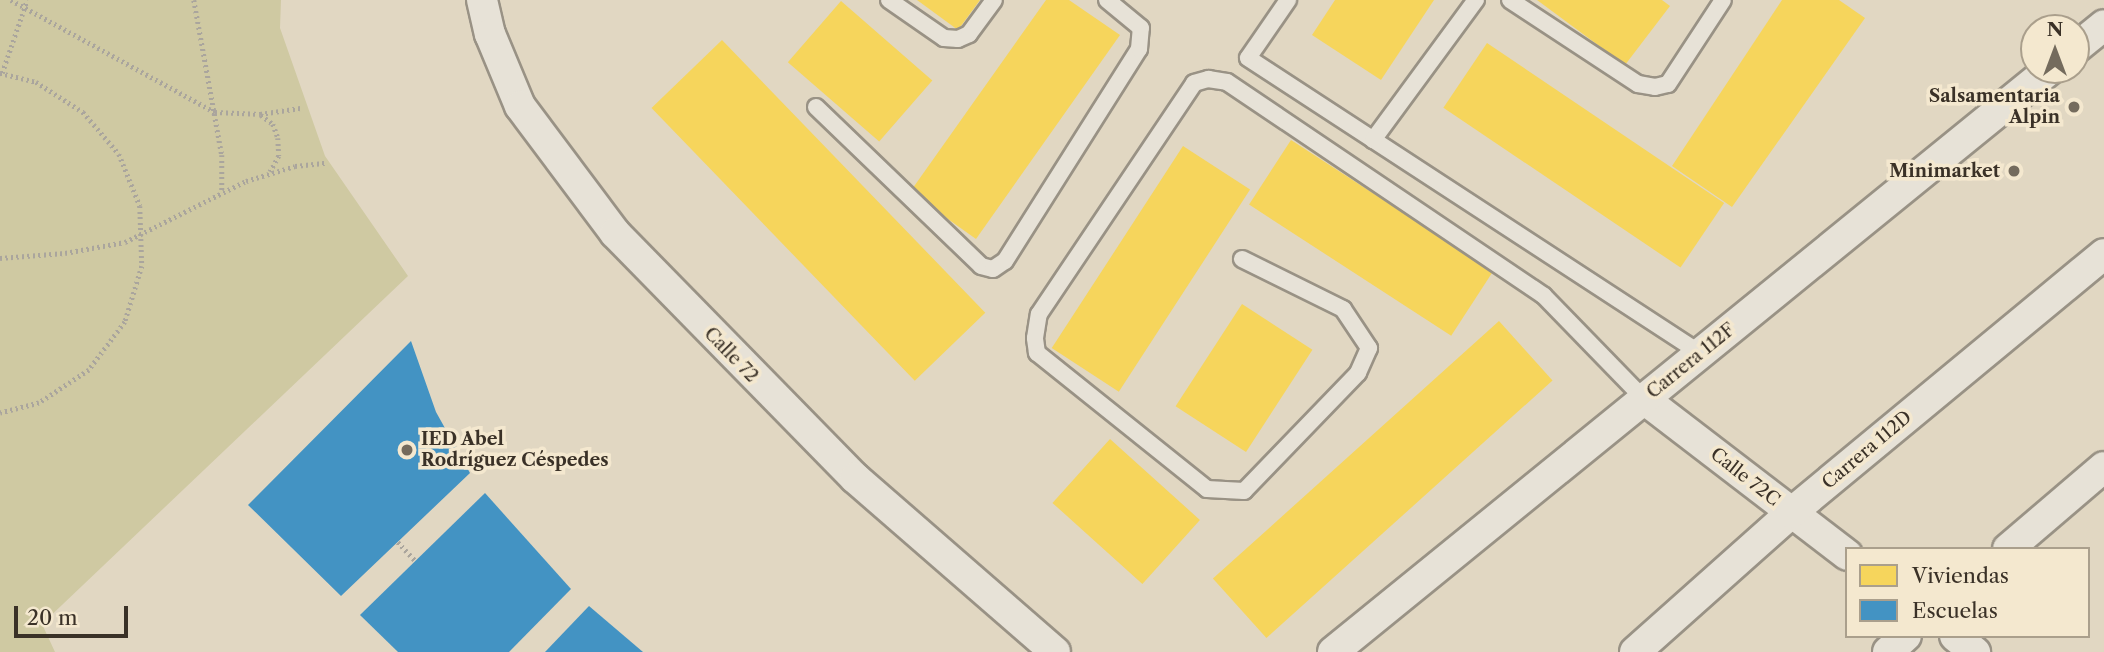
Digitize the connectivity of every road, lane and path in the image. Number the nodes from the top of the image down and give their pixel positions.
1 (11, 0) edge
2 (27, 0) edge
3 (194, 0) edge
4 (482, 0) edge
5 (889, 0) edge
6 (994, 0) edge
7 (1107, 0) edge
8 (1288, 0) edge
9 (1476, 0) edge
10 (1510, 0) edge
11 (1723, 0) edge
12 (25, 8) junction
13 (2104, 25) edge
14 (2090, 36) edge
15 (1, 73) edge
16 (2032, 84) edge
17 (816, 107) dead end
18 (301, 108) dead end
19 (215, 112) junction
20 (260, 114) junction
21 (1373, 140) junction
22 (326, 163) dead end
23 (270, 172) junction
24 (222, 192) junction
25 (141, 235) junction
26 (2104, 254) edge
27 (0, 258) edge
28 (1242, 259) dead end
29 (1700, 354) junction
30 (1644, 399) junction
31 (0, 413) edge
32 (2104, 467) edge
33 (1791, 513) junction
34 (398, 542) dead end
35 (2010, 547) edge
36 (1845, 554) edge
37 (416, 561) dead end
38 (1904, 638) edge
39 (1958, 638) edge
40 (1055, 652) edge
41 (1333, 652) edge
42 (1635, 652) edge
43 (1888, 652) edge
44 (1975, 652) edge

1 - 12 path
2 - 12 path
3 - 19 path
4 - 40 street, Calle 72
5 - 6 lane
7 - 17 lane
8 - 21 lane
9 - 21 lane
10 - 11 lane
12 - 15 path
12 - 19 path
13 - 14 street
15 - 25 path
16 - 29 street, Carrera 112F
18 - 20 path
19 - 20 path
19 - 24 path
20 - 23 path
21 - 29 lane
22 - 23 path
23 - 24 path
24 - 25 path
25 - 27 path
25 - 31 path
26 - 33 street, Carrera 112D
28 - 30 lane
29 - 30 street, Carrera 112F
30 - 33 street, Calle 72C
30 - 41 street, Carrera 112F
32 - 35 street
33 - 36 street, Calle 72C
33 - 42 street, Carrera 112D
34 - 37 path
38 - 43 street
39 - 44 street

